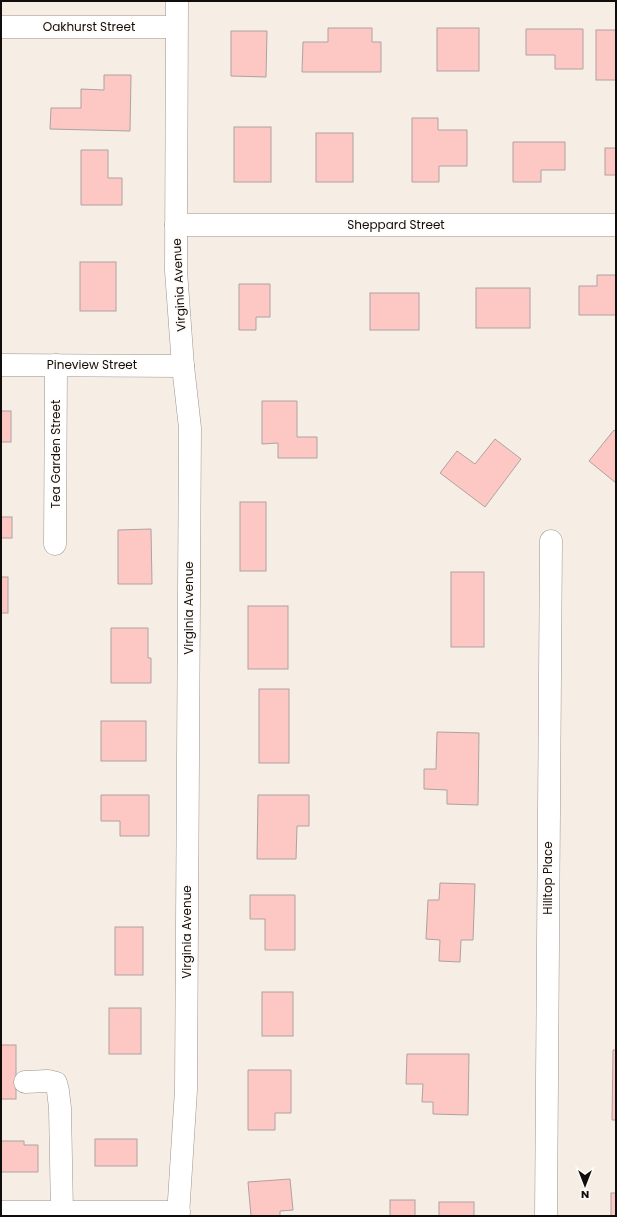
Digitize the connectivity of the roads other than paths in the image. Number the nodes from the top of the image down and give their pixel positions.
1 (177, 1) edge
2 (1, 27) edge
3 (176, 27) junction
4 (176, 225) junction
5 (616, 225) edge
6 (1, 365) edge
7 (56, 365) junction
8 (183, 366) junction
9 (551, 541) dead end
10 (55, 544) dead end
11 (25, 1082) dead end
12 (1, 1212) edge
13 (62, 1212) junction
14 (178, 1214) edge
15 (546, 1216) edge

1 - 3 street, Virginia Avenue
2 - 3 street, Oakhurst Street
3 - 4 street, Virginia Avenue
4 - 5 street, Sheppard Street
4 - 8 street, Virginia Avenue
6 - 7 street, Pineview Street
7 - 8 street, Pineview Street
7 - 10 street, Tea Garden Street
8 - 14 street, Virginia Avenue
9 - 15 street, Hilltop Place
11 - 13 street
12 - 13 street
13 - 14 street

